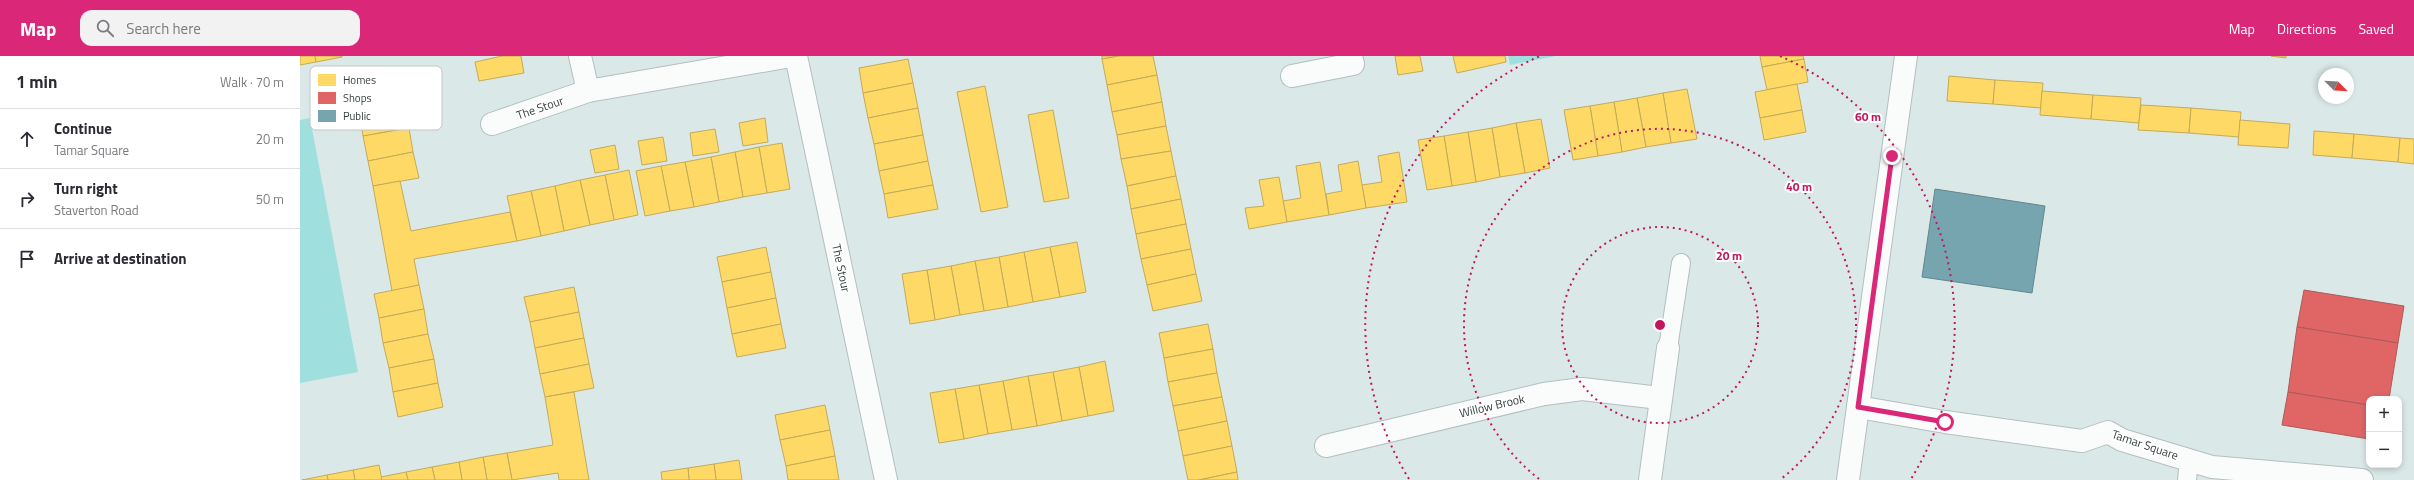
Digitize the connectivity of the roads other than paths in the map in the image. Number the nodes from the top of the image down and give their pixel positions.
1 (580, 56) edge
2 (791, 56) edge
3 (796, 56) edge
4 (1351, 56) edge
5 (1906, 56) edge
6 (1292, 76) dead end
7 (588, 91) junction
8 (492, 124) dead end
9 (1681, 263) dead end
10 (1668, 348) joint
11 (1660, 398) junction
12 (1858, 407) junction
13 (1326, 446) dead end
14 (2188, 470) edge
15 (886, 480) edge
16 (1650, 480) edge
17 (1848, 480) edge
18 (2362, 480) edge

1 - 7 street
2 - 7 street, The Stour
3 - 15 street, The Stour
4 - 6 street
5 - 12 street
7 - 8 street, The Stour
9 - 10 lane
10 - 11 street
11 - 13 street, Willow Brook
11 - 16 street
12 - 14 street, Tamar Square
12 - 17 street
14 - 18 street, Tamar Square

